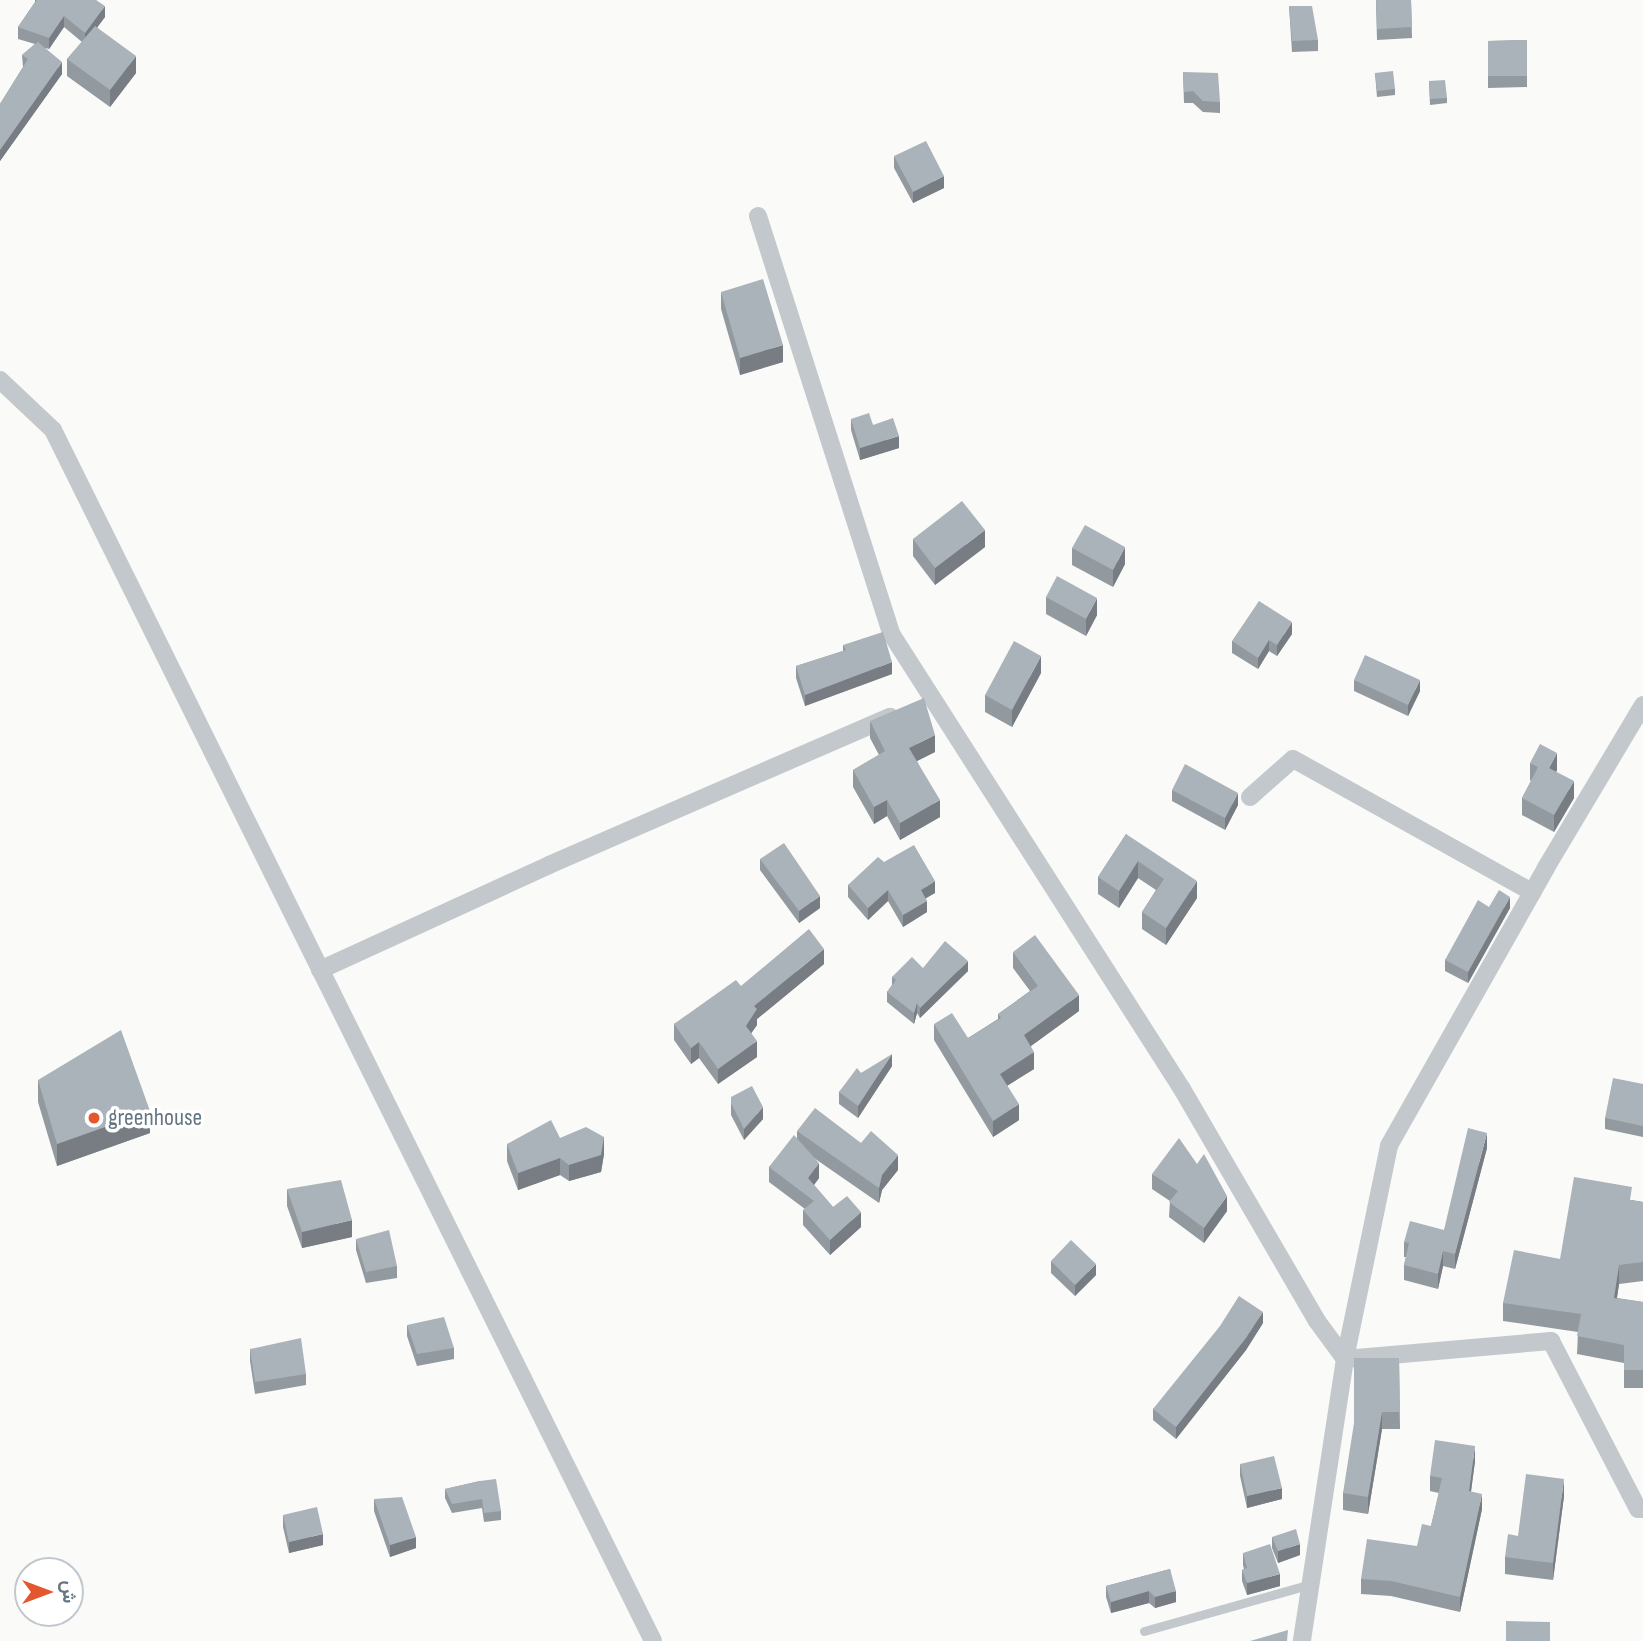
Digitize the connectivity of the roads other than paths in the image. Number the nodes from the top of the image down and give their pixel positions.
1 (758, 216) dead end
2 (0, 380) edge
3 (919, 705) junction
4 (1643, 705) edge
5 (1250, 797) dead end
6 (1532, 892) junction
7 (320, 970) junction
8 (1345, 1359) junction
9 (1643, 1508) edge
10 (1311, 1584) junction
11 (1144, 1631) dead end
12 (653, 1641) edge
13 (1302, 1641) edge

1 - 3 street
2 - 7 street
3 - 7 street
3 - 8 street
4 - 6 street
5 - 6 street
6 - 8 street
7 - 12 street
8 - 9 street
8 - 10 street
10 - 11 lane
10 - 13 street

